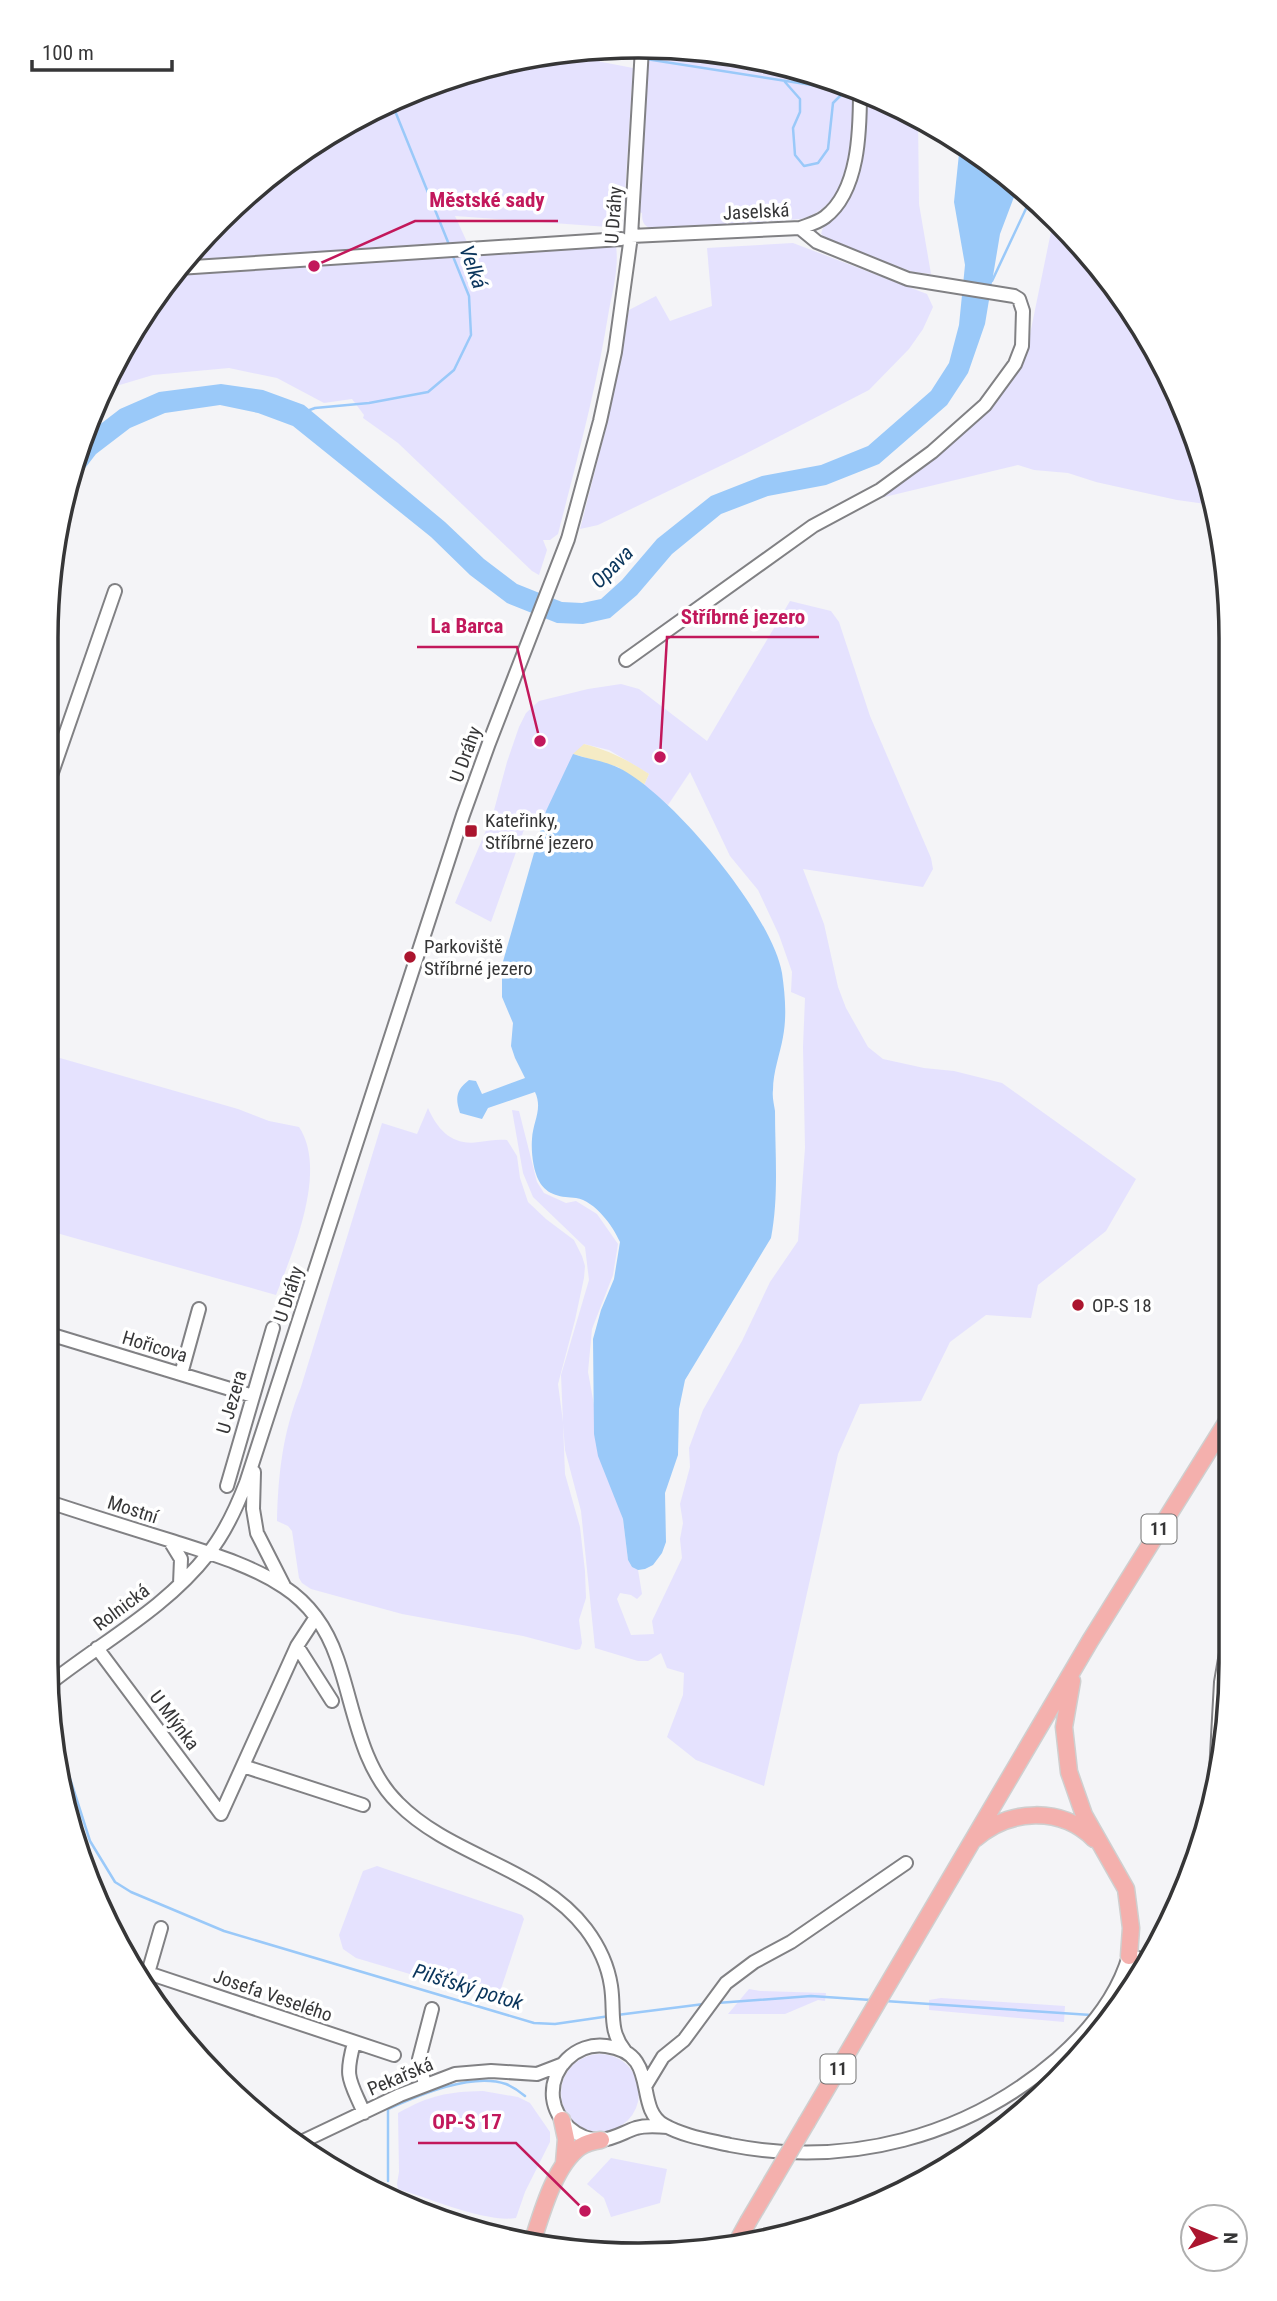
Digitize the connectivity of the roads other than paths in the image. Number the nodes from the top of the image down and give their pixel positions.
1 (642, 58) edge
2 (860, 101) edge
3 (800, 228) junction
4 (626, 237) junction
5 (193, 267) edge
6 (115, 591) dead end
7 (626, 660) dead end
8 (58, 755) edge
9 (199, 1309) dead end
10 (273, 1328) dead end
11 (58, 1337) edge
12 (181, 1374) junction
13 (253, 1396) junction
14 (1219, 1434) edge
15 (254, 1460) junction
16 (227, 1486) dead end
17 (58, 1505) edge
18 (170, 1541) junction
19 (209, 1553) junction
20 (180, 1584) junction
21 (284, 1587) junction
22 (316, 1617) junction
23 (1090, 1641) junction
24 (297, 1646) junction
25 (97, 1648) junction
26 (58, 1677) edge
27 (332, 1701) dead end
28 (243, 1766) junction
29 (363, 1805) dead end
30 (967, 1849) junction
31 (1103, 1849) junction
32 (906, 1863) dead end
33 (161, 1928) dead end
34 (1129, 1956) junction
35 (1138, 1958) edge
36 (148, 1973) edge
37 (153, 1980) edge
38 (432, 2009) dead end
39 (612, 2026) junction
40 (354, 2043) junction
41 (592, 2046) junction
42 (394, 2055) dead end
43 (630, 2057) junction
44 (663, 2057) junction
45 (563, 2064) junction
46 (526, 2075) junction
47 (425, 2085) junction
48 (646, 2090) junction
49 (554, 2098) junction
50 (364, 2113) junction
51 (562, 2120) junction
52 (668, 2127) junction
53 (623, 2133) junction
54 (308, 2139) edge
55 (601, 2140) junction
56 (564, 2163) junction
57 (535, 2234) edge
58 (740, 2234) edge

1 - 4 street, U Dráhy
2 - 3 street
3 - 4 street, Jaselská
3 - 7 street, Jaselská
4 - 5 street, Jaselská
4 - 15 street, U Dráhy
6 - 8 street
9 - 12 street
10 - 13 street, U Jezera
11 - 12 street, Hořicova
12 - 13 street, Hořicova
13 - 16 street, U Jezera
14 - 23 main road, 11
15 - 19 street, U Dráhy
15 - 21 street, U Dráhy
17 - 18 street, Mostní
18 - 19 street, Mostní
18 - 20 street
19 - 20 street, Rolnická
19 - 21 street, U Dráhy
20 - 25 street, Rolnická
21 - 22 street, U Dráhy
22 - 24 street
22 - 39 street, U Dráhy
23 - 30 main road, 11
23 - 31 main road
24 - 27 street
24 - 28 street
25 - 26 street, Rolnická
25 - 28 street, U Mlýnka
28 - 29 street
30 - 31 main road
30 - 58 main road, 11, bridge
31 - 34 main road
32 - 44 street
33 - 36 street
34 - 35 street
34 - 52 street
37 - 40 street, Josefa Veselého
38 - 47 street
39 - 41 street
39 - 43 street
40 - 42 street, Josefa Veselého
40 - 50 street
41 - 43 street
41 - 45 street
43 - 44 street
43 - 48 street
44 - 48 street
45 - 46 street, Pekařská
45 - 49 street
46 - 47 street, Pekařská
46 - 49 street
47 - 50 street, Pekařská
48 - 52 street
48 - 53 street
49 - 51 street
50 - 54 street, Pekařská
51 - 55 street
51 - 56 main road
52 - 53 street
53 - 55 street
55 - 56 main road
56 - 57 main road

